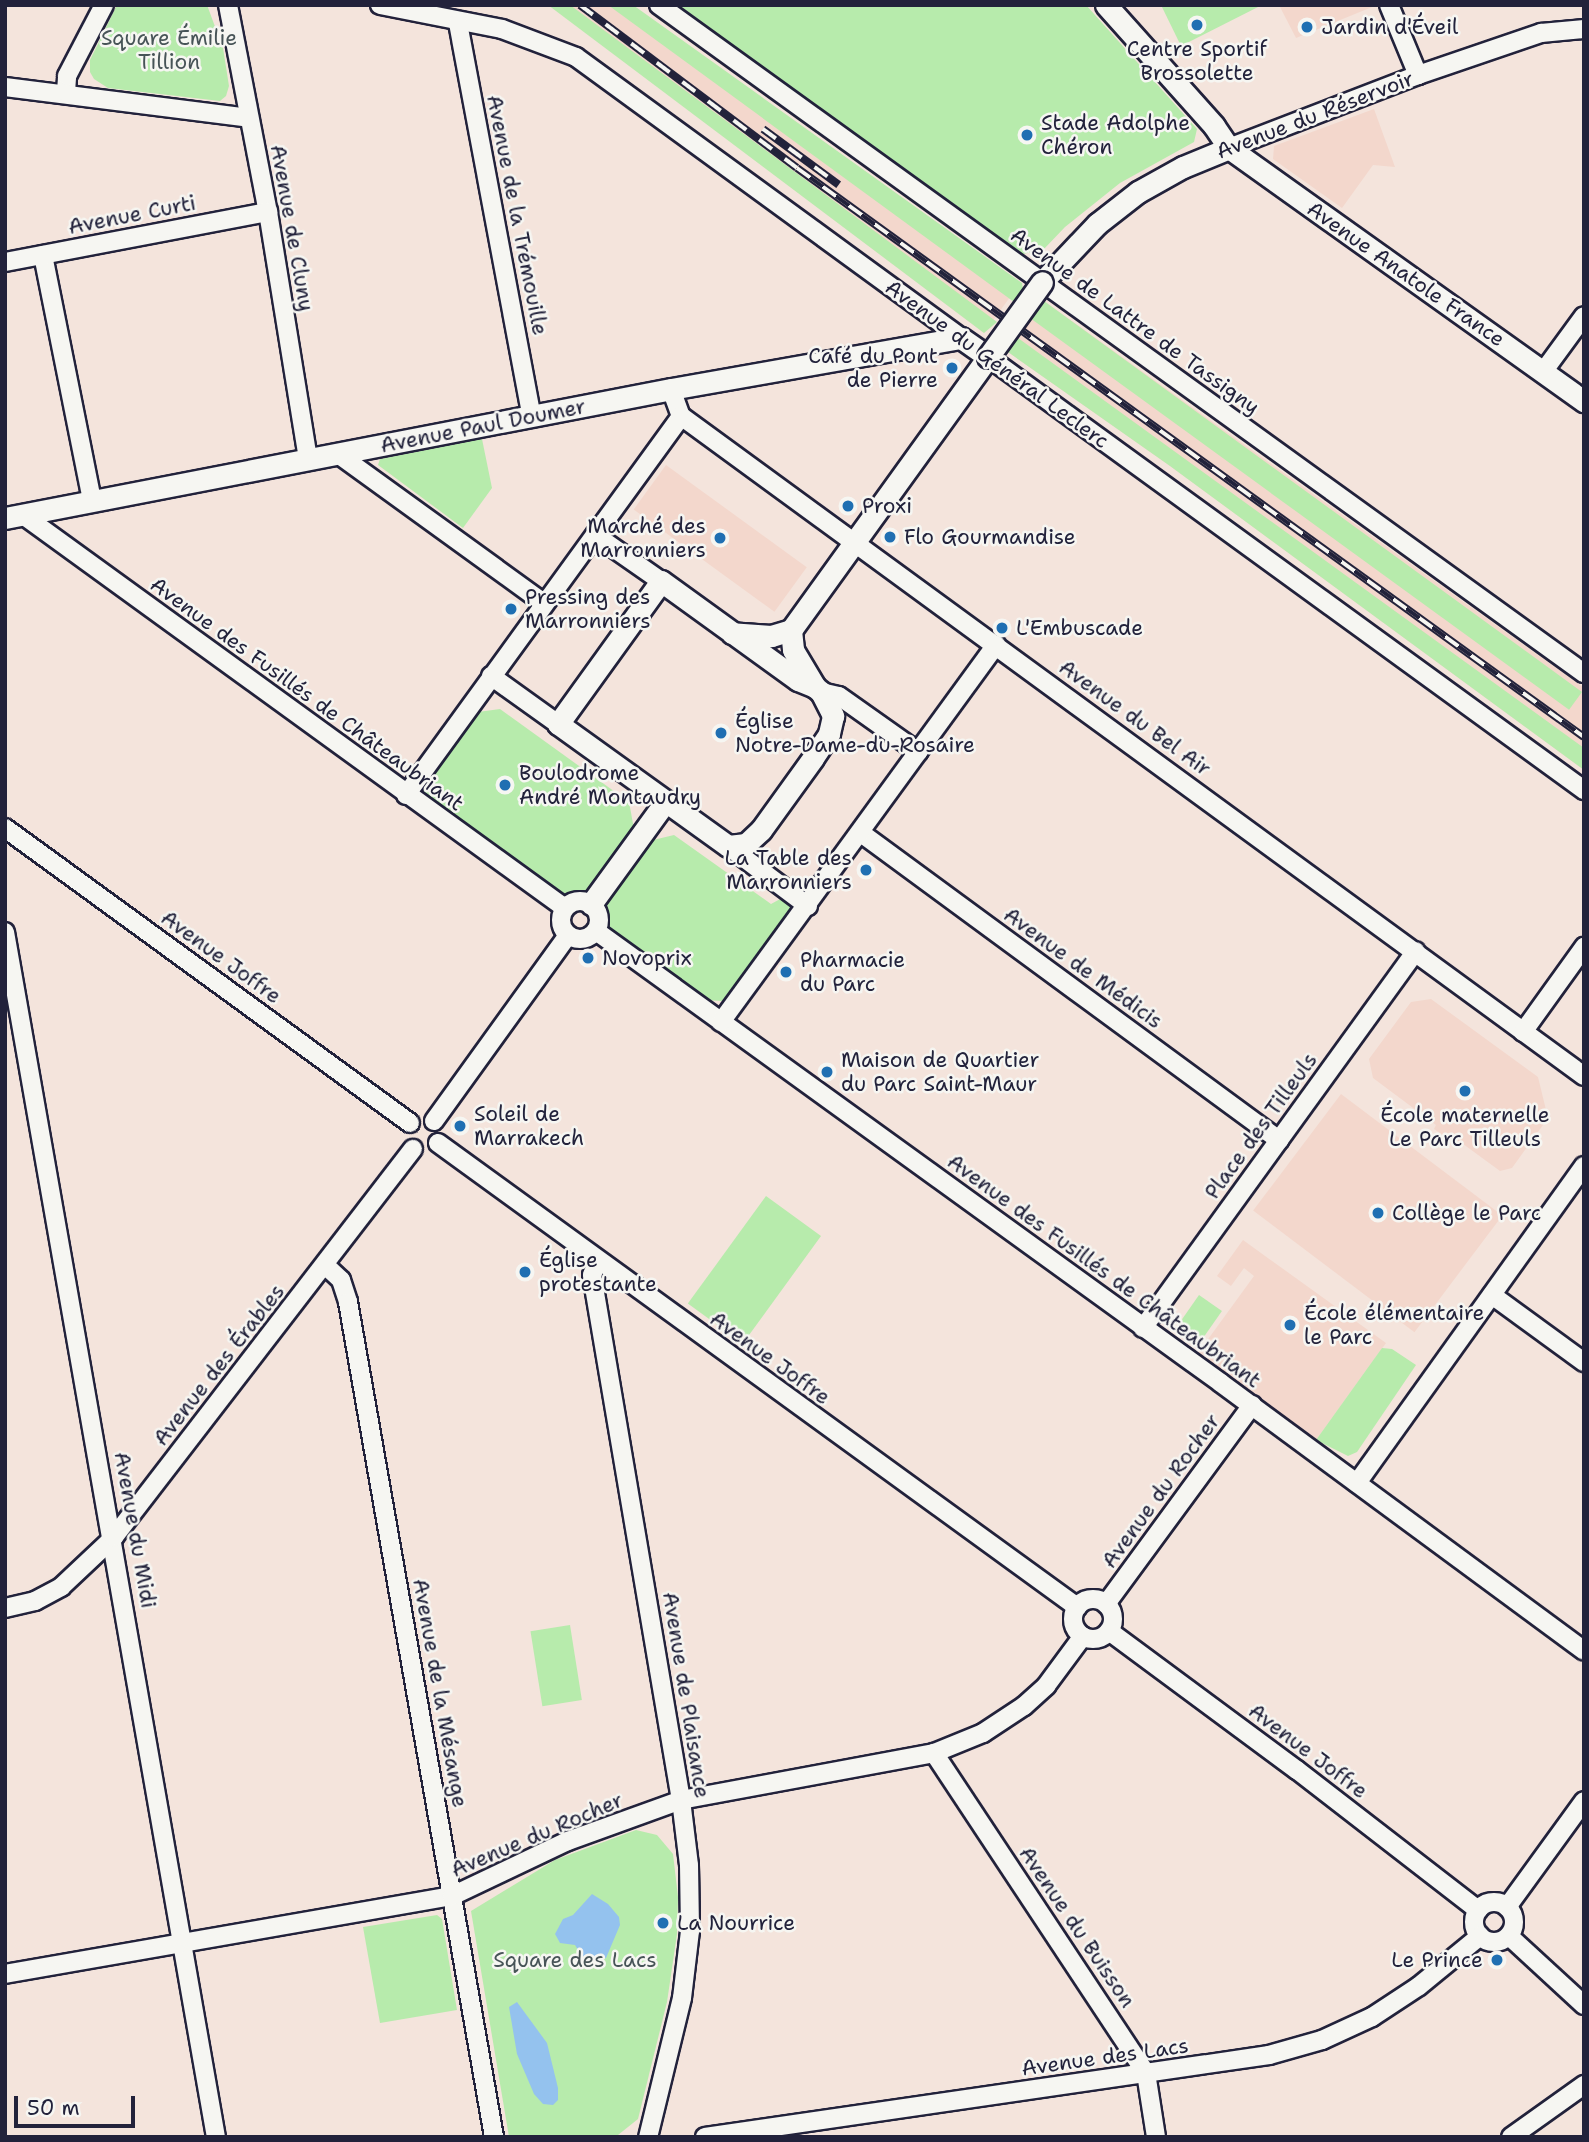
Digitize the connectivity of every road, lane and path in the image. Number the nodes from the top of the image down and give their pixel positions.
1 (104, 5) edge
2 (228, 5) edge
3 (380, 5) edge
4 (659, 5) edge
5 (1107, 5) edge
6 (1389, 5) edge
7 (458, 23) junction
8 (1584, 29) edge
9 (1419, 75) junction
10 (5, 87) edge
11 (66, 92) junction
12 (249, 118) junction
13 (1229, 148) junction
14 (268, 212) junction
15 (43, 255) junction
16 (5, 262) edge
17 (1042, 282) junction
18 (1584, 316) edge
19 (961, 338) junction
20 (988, 357) junction
21 (1544, 372) junction
22 (671, 389) junction
23 (1584, 401) edge
24 (681, 416) junction
25 (532, 417) junction
26 (338, 454) junction
27 (308, 460) junction
28 (92, 502) junction
29 (14, 516) edge
30 (595, 535) junction
31 (855, 541) junction
32 (660, 581) junction
33 (544, 603) junction
34 (791, 630) junction
35 (732, 633) junction
36 (996, 645) junction
37 (1584, 673) edge
38 (492, 676) junction
39 (818, 689) junction
40 (558, 724) junction
41 (918, 752) junction
42 (1584, 790) edge
43 (406, 795) junction
44 (665, 802) junction
45 (7, 833) edge
46 (861, 833) junction
47 (728, 846) junction
48 (591, 904) junction
49 (808, 906) junction
50 (565, 908) junction
51 (596, 931) junction
52 (5, 932) edge
53 (568, 935) junction
54 (1584, 947) edge
55 (1416, 951) junction
56 (721, 1022) junction
57 (1523, 1032) junction
58 (1584, 1076) edge
59 (434, 1121) junction
60 (410, 1123) junction
61 (1279, 1140) junction
62 (438, 1143) junction
63 (413, 1149) junction
64 (1584, 1166) edge
65 (598, 1261) junction
66 (325, 1265) junction
67 (1492, 1295) junction
68 (1143, 1328) junction
69 (1584, 1362) edge
70 (1252, 1405) junction
71 (1357, 1483) junction
72 (114, 1537) junction
73 (1106, 1604) junction
74 (1077, 1607) junction
75 (5, 1608) edge
76 (1109, 1631) junction
77 (1083, 1636) junction
78 (1584, 1651) edge
79 (934, 1753) junction
80 (681, 1800) junction
81 (1584, 1801) edge
82 (452, 1896) junction
83 (1507, 1907) junction
84 (1478, 1910) junction
85 (1480, 1936) junction
86 (1509, 1936) junction
87 (184, 1943) junction
88 (5, 1974) edge
89 (1584, 2005) edge
90 (1146, 2073) junction
91 (1584, 2085) edge
92 (216, 2137) edge
93 (494, 2137) edge
94 (648, 2137) edge
95 (705, 2137) edge
96 (1156, 2137) edge
97 (1511, 2137) edge

1 - 11 street
2 - 12 street, Avenue de Cluny
3 - 7 street, Avenue du Général Leclerc
4 - 17 street, Avenue de Lattre de Tassigny
5 - 13 street, Avenue Anatole France
6 - 9 street
7 - 19 street, Avenue du Général Leclerc
7 - 25 street, Avenue de la Trémouille
8 - 9 street, Avenue du Réservoir
9 - 13 street, Avenue du Réservoir
10 - 11 street
11 - 12 street
12 - 14 street, Avenue de Cluny
13 - 17 street, Avenue du Réservoir
13 - 21 street, Avenue Anatole France
14 - 15 street, Avenue Curti
14 - 27 street, Avenue de Cluny
15 - 16 street, Avenue Curti
15 - 28 street
17 - 20 street, Avenue du Réservoir, bridge
17 - 37 street, Avenue de Lattre de Tassigny
18 - 21 street
19 - 20 street, Avenue du Général Leclerc
19 - 22 street, Avenue Paul Doumer
20 - 31 street, Avenue du Réservoir
20 - 42 street, Avenue du Général Leclerc
21 - 23 street, Avenue Anatole France
22 - 24 street
22 - 25 street, Avenue Paul Doumer
24 - 30 street
24 - 31 street, Avenue du Bel Air
25 - 26 street, Avenue Paul Doumer
26 - 27 street, Avenue Paul Doumer
26 - 33 street
27 - 28 street, Avenue Paul Doumer
28 - 29 street, Avenue Paul Doumer
29 - 43 street, Avenue des Fusillés de Châteaubriant
30 - 32 street
30 - 33 street
31 - 34 street, Avenue du Réservoir
31 - 36 street, Avenue du Bel Air
32 - 35 street
32 - 40 street
33 - 38 street
34 - 35 street
34 - 39 street
35 - 39 street
36 - 41 street
36 - 55 street, Avenue du Bel Air
38 - 40 street
38 - 43 street
39 - 41 street
39 - 47 street
40 - 44 street
41 - 46 street
43 - 50 street, Avenue des Fusillés de Châteaubriant
44 - 47 street
44 - 48 street
45 - 60 street, Avenue Joffre
46 - 49 street
46 - 61 street, Avenue de Médicis
47 - 49 street
48 - 50 street
48 - 51 street
49 - 56 street
50 - 53 street
51 - 53 street
51 - 56 street, Avenue des Fusillés de Châteaubriant
52 - 72 street, Avenue du Midi
53 - 59 street
54 - 57 street
55 - 57 street, Avenue du Bel Air
55 - 61 street, Place des Tilleuls
56 - 68 street, Avenue des Fusillés de Châteaubriant
57 - 58 street, Avenue du Bel Air
59 - 60 street
59 - 62 street
60 - 63 street
61 - 68 street, Place des Tilleuls
62 - 63 street
62 - 65 street, Avenue Joffre
63 - 66 street, Avenue des Érables
64 - 67 street
65 - 74 street, Avenue Joffre
65 - 80 street, Avenue de Plaisance
66 - 72 street, Avenue des Érables
66 - 82 street, Avenue de la Mésange
67 - 69 street
67 - 71 street
68 - 70 street, Avenue des Fusillés de Châteaubriant
70 - 71 street, Avenue des Fusillés de Châteaubriant
70 - 73 street, Avenue du Rocher
71 - 78 street, Avenue des Fusillés de Châteaubriant
72 - 75 street, Avenue des Érables
72 - 87 street, Avenue du Midi
73 - 74 street
73 - 76 street
74 - 77 street
76 - 77 street
76 - 84 street, Avenue Joffre
77 - 79 street, Avenue du Rocher
79 - 80 street, Avenue du Rocher
79 - 90 street, Avenue du Buisson
80 - 82 street, Avenue du Rocher
80 - 94 street, Avenue de Plaisance
81 - 83 street
82 - 87 street, Avenue du Rocher
82 - 93 street, Avenue de la Mésange
83 - 84 street
83 - 86 street
84 - 85 street
85 - 86 street
85 - 90 street, Avenue des Lacs
86 - 89 street
87 - 88 street, Avenue du Rocher
87 - 92 street, Avenue du Midi
90 - 95 street, Avenue des Lacs
90 - 96 street, Avenue du Buisson
91 - 97 street

